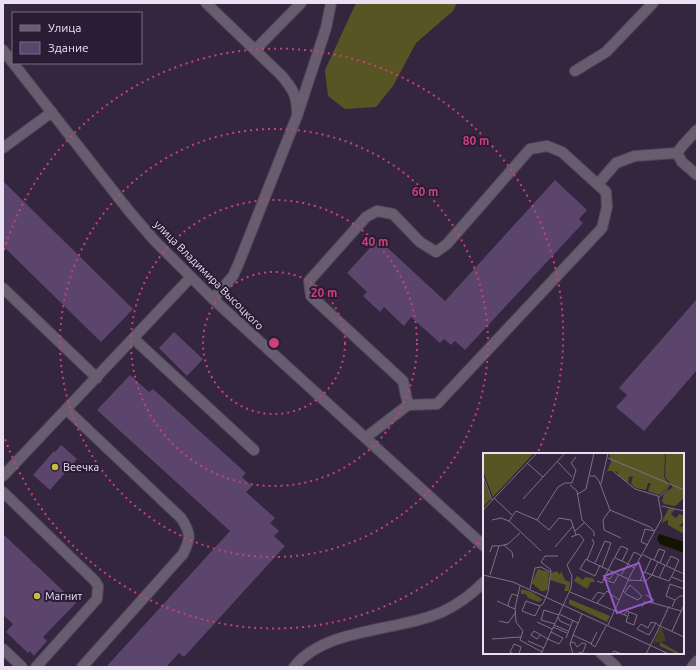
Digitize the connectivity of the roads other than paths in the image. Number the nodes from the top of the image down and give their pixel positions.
1 (206, 3) edge
2 (301, 3) edge
3 (331, 3) edge
4 (652, 3) edge
5 (3, 50) edge
6 (255, 50) junction
7 (12, 62) edge
8 (14, 64) edge
9 (575, 71) dead end
10 (52, 112) junction
11 (297, 116) junction
12 (697, 130) edge
13 (3, 148) edge
14 (677, 153) junction
15 (697, 175) edge
16 (598, 184) junction
17 (191, 277) junction
18 (3, 288) edge
19 (213, 299) junction
20 (134, 339) junction
21 (97, 378) junction
22 (408, 405) junction
23 (66, 409) junction
24 (365, 438) junction
25 (254, 450) dead end
26 (3, 476) edge
27 (3, 492) edge
28 (483, 545) edge
29 (483, 583) edge
30 (3, 649) edge
31 (602, 654) edge
32 (697, 661) edge
33 (22, 667) edge
34 (36, 667) edge
35 (82, 667) edge
36 (294, 667) edge
37 (616, 667) edge
38 (692, 667) edge

1 - 6 street
2 - 6 street
3 - 11 street
4 - 9 street
5 - 7 street, улица Владимира Высоцкого
6 - 11 street
8 - 10 street, улица Владимира Высоцкого
10 - 13 street
10 - 17 street, улица Владимира Высоцкого
11 - 19 street
12 - 14 street
14 - 15 street
14 - 16 street
16 - 22 street
16 - 22 street
17 - 19 street, улица Владимира Высоцкого
17 - 20 street
18 - 21 street
19 - 24 street, улица Владимира Высоцкого
20 - 21 street
20 - 25 street
21 - 23 street
22 - 24 street
23 - 26 street
23 - 35 street
24 - 28 street, улица Владимира Высоцкого
27 - 34 street
29 - 36 street
30 - 33 street
31 - 37 street
32 - 38 street

